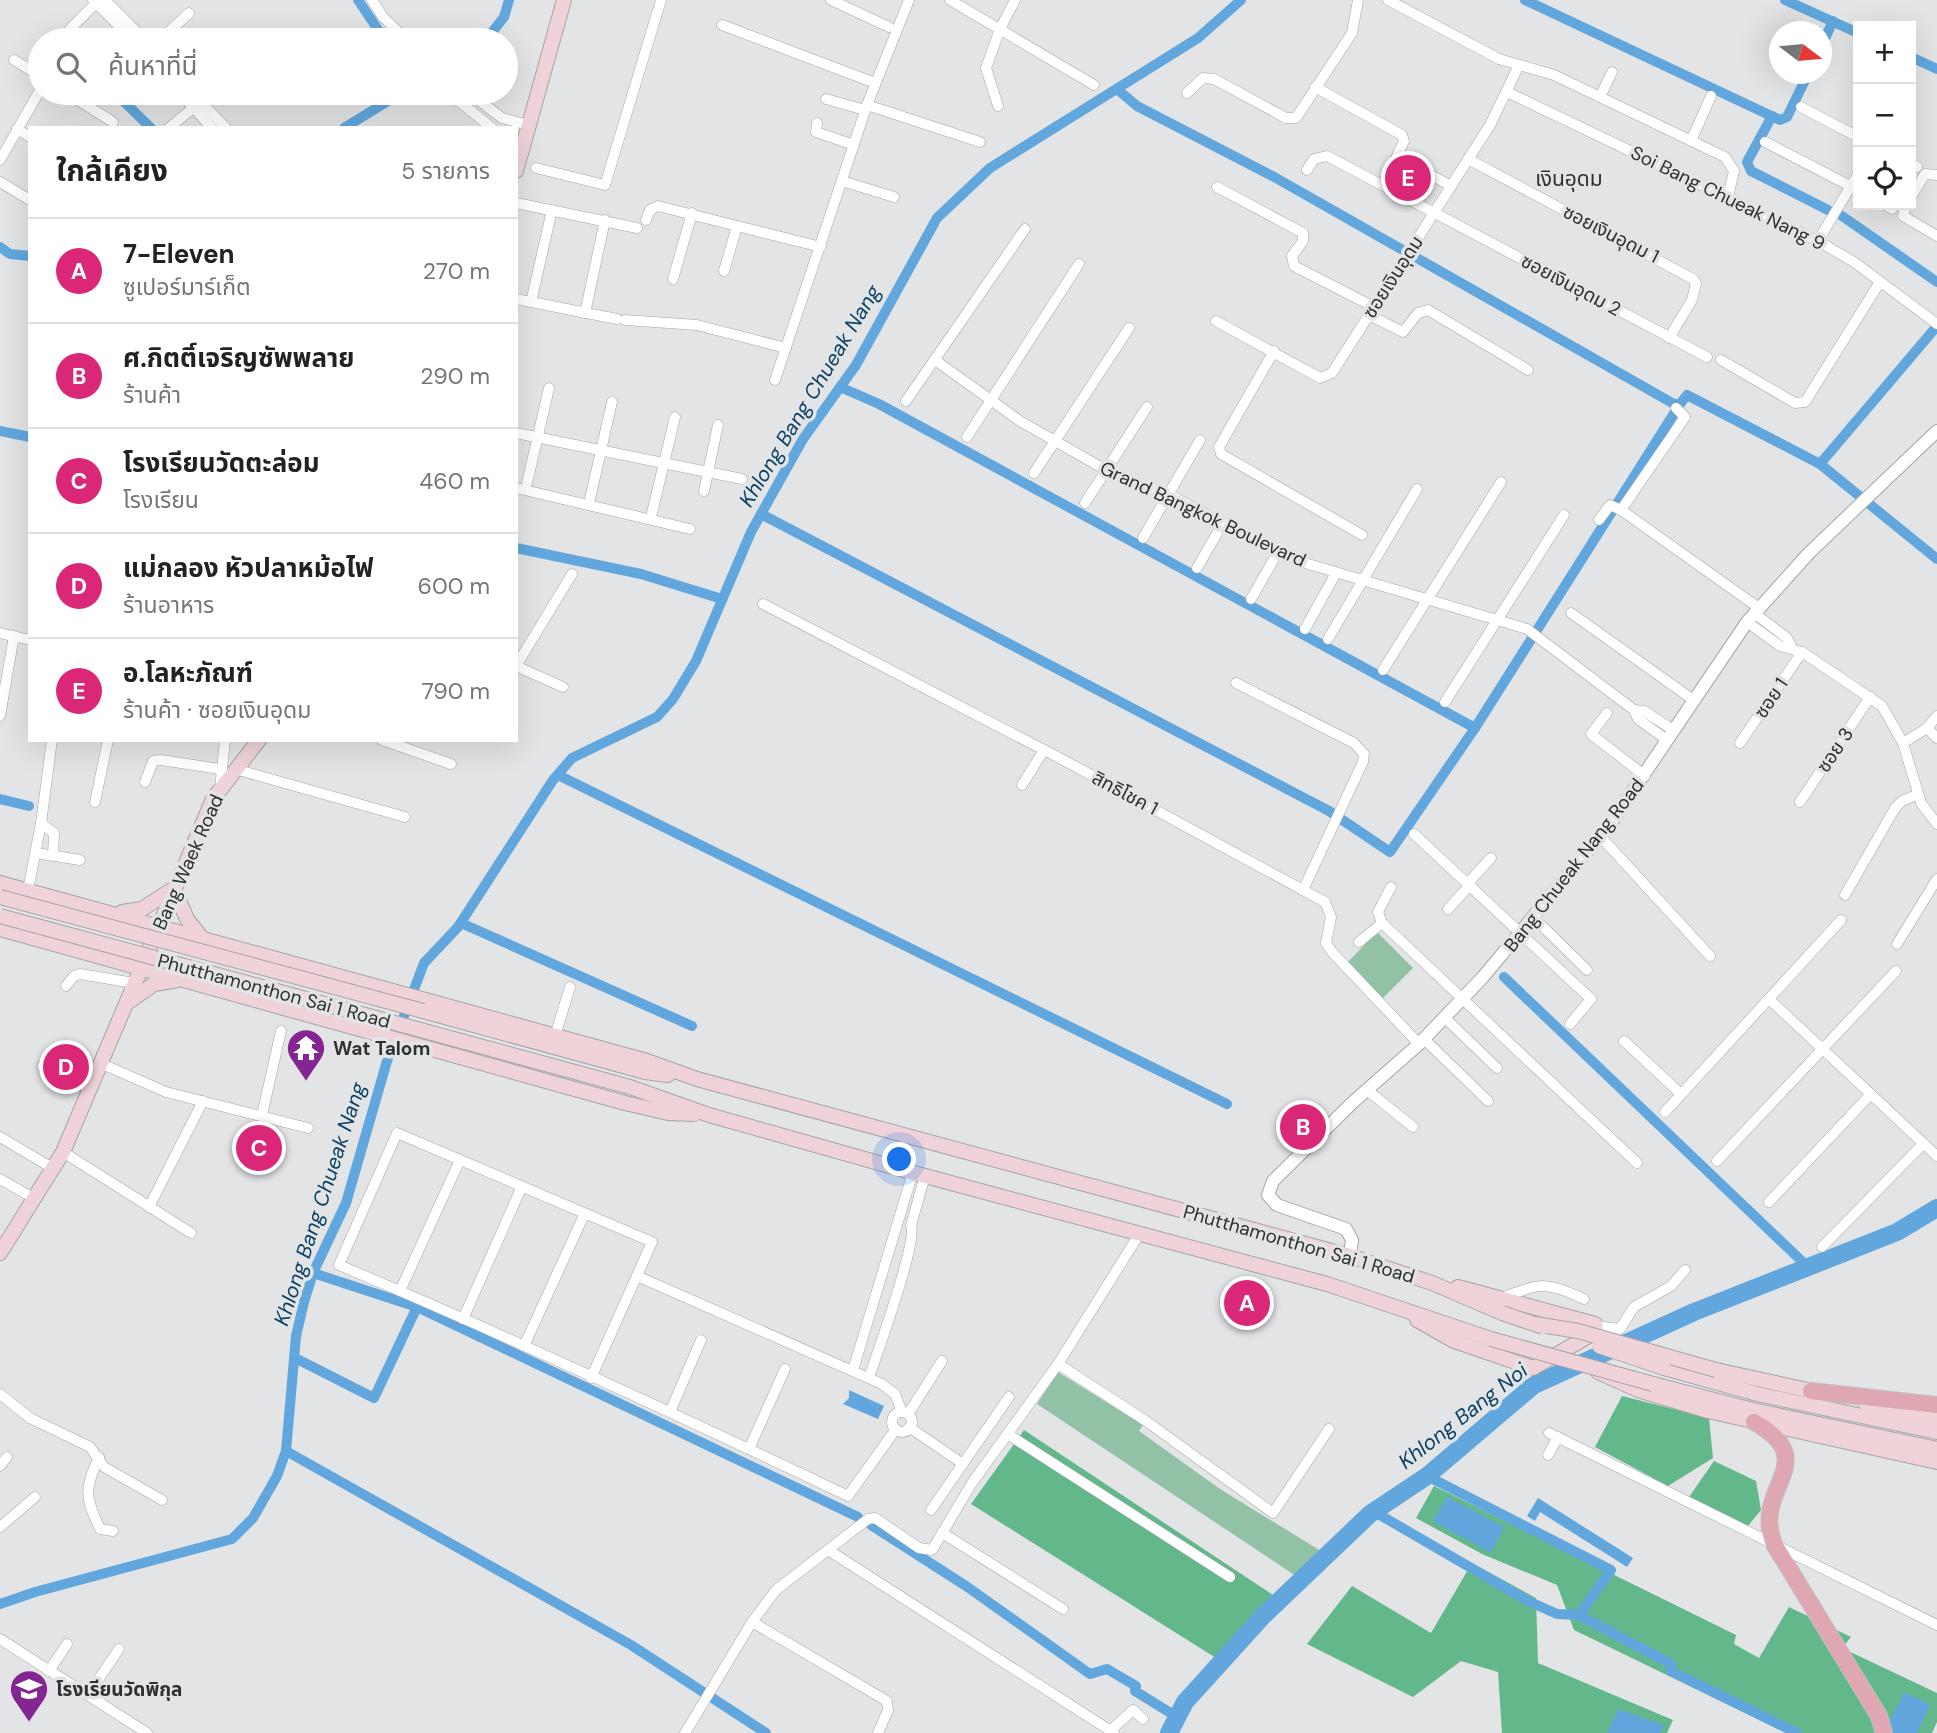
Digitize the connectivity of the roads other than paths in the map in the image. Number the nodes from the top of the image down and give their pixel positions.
1 (372, 0) edge
2 (564, 0) edge
3 (661, 0) edge
4 (831, 0) edge
5 (909, 0) edge
6 (950, 0) edge
7 (1016, 0) edge
8 (1358, 0) edge
9 (1388, 0) edge
10 (98, 1) edge
11 (189, 13) dead end
12 (722, 26) dead end
13 (889, 27) dead end
14 (71, 28) edge
15 (122, 28) edge
16 (131, 28) edge
17 (173, 28) edge
18 (394, 28) edge
19 (1000, 29) junction
20 (14, 60) dead end
21 (1519, 65) junction
22 (28, 69) edge
23 (1612, 72) dead end
24 (875, 83) junction
25 (1094, 85) dead end
26 (1314, 87) junction
27 (1507, 92) junction
28 (1187, 93) dead end
29 (1712, 96) dead end
30 (1600, 97) junction
31 (826, 99) dead end
32 (32, 105) edge
33 (86, 105) edge
34 (197, 105) junction
35 (464, 105) edge
36 (485, 105) edge
37 (998, 106) dead end
38 (1801, 107) dead end
39 (866, 108) junction
40 (113, 122) dead end
41 (817, 123) dead end
42 (171, 126) edge
43 (211, 126) edge
44 (223, 126) edge
45 (490, 126) edge
46 (514, 126) edge
47 (18, 130) junction
48 (523, 132) edge
49 (1853, 134) edge
50 (28, 135) edge
51 (1691, 141) junction
52 (981, 142) dead end
53 (1765, 142) dead end
54 (854, 145) junction
55 (1468, 159) junction
56 (0, 160) edge
57 (518, 160) edge
58 (536, 168) dead end
59 (1307, 170) dead end
60 (1937, 174) edge
61 (842, 181) junction
62 (0, 182) edge
63 (1451, 186) junction
64 (1217, 187) dead end
65 (1853, 187) edge
66 (1916, 189) edge
67 (1853, 191) edge
68 (894, 197) dead end
69 (1728, 197) junction
70 (28, 199) edge
71 (518, 203) edge
72 (552, 210) junction
73 (1905, 210) edge
74 (692, 213) junction
75 (1434, 214) junction
76 (605, 220) junction
77 (737, 226) junction
78 (1025, 229) dead end
79 (1937, 236) edge
80 (1818, 241) junction
81 (821, 247) junction
82 (1079, 264) dead end
83 (724, 271) dead end
84 (673, 279) dead end
85 (1880, 282) junction
86 (518, 299) edge
87 (531, 302) junction
88 (1372, 311) junction
89 (585, 313) junction
90 (1216, 321) dead end
91 (1936, 321) edge
92 (1129, 328) dead end
93 (1669, 338) junction
94 (786, 348) junction
95 (1274, 351) junction
96 (1707, 357) dead end
97 (935, 360) junction
98 (1721, 360) dead end
99 (1528, 370) dead end
100 (775, 380) dead end
101 (549, 388) dead end
102 (991, 400) junction
103 (906, 401) dead end
104 (612, 402) dead end
105 (1147, 407) dead end
106 (1680, 411) dead end
107 (676, 417) dead end
108 (718, 425) dead end
109 (1937, 431) edge
110 (518, 433) edge
111 (537, 437) junction
112 (967, 437) dead end
113 (1055, 440) junction
114 (1200, 440) dead end
115 (600, 451) junction
116 (663, 464) junction
117 (1107, 470) junction
118 (708, 473) junction
119 (1034, 473) dead end
120 (742, 480) dead end
121 (1502, 482) dead end
122 (527, 483) dead end
123 (518, 488) edge
124 (1417, 489) dead end
125 (704, 491) dead end
126 (1168, 495) junction
127 (590, 499) dead end
128 (1085, 503) dead end
129 (1618, 508) junction
130 (652, 513) dead end
131 (1564, 515) dead end
132 (1599, 520) dead end
133 (1223, 523) junction
134 (690, 529) dead end
135 (1362, 535) dead end
136 (1143, 538) dead end
137 (1278, 552) junction
138 (1197, 568) dead end
139 (1336, 573) junction
140 (572, 574) dead end
141 (1363, 580) junction
142 (1251, 598) dead end
143 (1427, 600) junction
144 (763, 604) dead end
145 (1571, 613) dead end
146 (1753, 614) junction
147 (1497, 620) junction
148 (1305, 629) dead end
149 (0, 633) edge
150 (14, 636) junction
151 (1328, 639) dead end
152 (28, 640) edge
153 (1797, 650) junction
154 (518, 663) edge
155 (518, 667) edge
156 (1383, 670) dead end
157 (1236, 683) dead end
158 (563, 687) dead end
159 (1, 694) edge
160 (1870, 697) junction
161 (1692, 699) junction
162 (1445, 702) dead end
163 (1607, 713) dead end
164 (0, 716) edge
165 (1937, 716) edge
166 (1927, 728) junction
167 (1670, 735) junction
168 (1937, 738) edge
169 (52, 742) edge
170 (108, 742) edge
171 (225, 742) edge
172 (257, 742) edge
173 (388, 742) edge
174 (1740, 743) dead end
175 (1903, 743) junction
176 (1044, 750) junction
177 (451, 764) dead end
178 (220, 769) junction
179 (235, 769) junction
180 (1645, 776) junction
181 (145, 782) dead end
182 (1022, 785) dead end
183 (220, 789) junction
184 (1918, 794) junction
185 (95, 802) dead end
186 (1800, 802) dead end
187 (405, 817) dead end
188 (41, 823) junction
189 (1937, 824) edge
190 (1414, 834) dead end
191 (1600, 836) junction
192 (36, 853) junction
193 (53, 856) junction
194 (1491, 858) dead end
195 (80, 860) dead end
196 (1937, 878) edge
197 (0, 883) edge
198 (1469, 884) junction
199 (1391, 887) dead end
200 (174, 888) junction
201 (28, 890) junction
202 (1303, 890) junction
203 (1845, 895) dead end
204 (0, 897) edge
205 (76, 903) junction
206 (1448, 909) dead end
207 (108, 911) junction
208 (0, 916) edge
209 (1534, 918) junction
210 (1841, 920) dead end
211 (1382, 923) junction
212 (159, 926) junction
213 (0, 929) edge
214 (1522, 933) junction
215 (203, 939) junction
216 (1359, 942) dead end
217 (1897, 944) dead end
218 (59, 945) junction
219 (253, 952) junction
220 (1710, 956) dead end
221 (142, 968) junction
222 (1587, 970) dead end
223 (1896, 971) dead end
224 (182, 979) junction
225 (134, 983) junction
226 (66, 986) dead end
227 (570, 987) dead end
228 (1769, 999) junction
229 (257, 1000) junction
230 (1462, 1000) junction
231 (124, 1006) junction
232 (1445, 1018) junction
233 (1570, 1024) dead end
234 (281, 1031) dead end
235 (555, 1036) junction
236 (1422, 1041) junction
237 (1624, 1041) dead end
238 (1822, 1048) junction
239 (102, 1063) junction
240 (42, 1066) dead end
241 (1497, 1068) dead end
242 (697, 1079) junction
243 (89, 1088) junction
244 (1367, 1090) junction
245 (1681, 1094) junction
246 (1870, 1095) junction
247 (203, 1101) junction
248 (1488, 1101) dead end
249 (1665, 1112) dead end
250 (262, 1115) junction
251 (709, 1115) junction
252 (1413, 1127) dead end
253 (308, 1128) dead end
254 (0, 1137) edge
255 (1923, 1144) junction
256 (63, 1152) junction
257 (1937, 1156) edge
258 (460, 1160) junction
259 (1717, 1161) dead end
260 (1637, 1164) dead end
261 (54, 1169) junction
262 (919, 1174) junction
263 (0, 1179) edge
264 (522, 1186) junction
265 (35, 1199) junction
266 (1769, 1202) dead end
267 (149, 1207) junction
268 (584, 1215) junction
269 (191, 1233) dead end
270 (1140, 1233) junction
271 (4, 1238) edge
272 (1822, 1247) dead end
273 (0, 1253) edge
274 (890, 1253) junction
275 (1350, 1256) junction
276 (907, 1258) junction
277 (1685, 1270) dead end
278 (637, 1276) junction
279 (400, 1290) junction
280 (1584, 1299) dead end
281 (1502, 1305) junction
282 (1395, 1306) junction
283 (463, 1319) junction
284 (1535, 1324) junction
285 (1596, 1326) junction
286 (701, 1340) dead end
287 (524, 1346) junction
288 (942, 1361) dead end
289 (1058, 1364) junction
290 (1589, 1367) junction
291 (785, 1369) dead end
292 (853, 1370) junction
293 (591, 1378) junction
294 (869, 1378) junction
295 (1811, 1391) junction
296 (0, 1394) edge
297 (1009, 1397) dead end
298 (1937, 1405) edge
299 (670, 1412) junction
300 (905, 1413) junction
301 (1754, 1416) junction
302 (1937, 1419) edge
303 (909, 1427) junction
304 (896, 1429) junction
305 (1329, 1429) dead end
306 (1937, 1432) edge
307 (1009, 1435) junction
308 (749, 1449) junction
309 (1937, 1449) edge
310 (1548, 1455) dead end
311 (7, 1457) dead end
312 (99, 1457) junction
313 (1937, 1462) edge
314 (963, 1464) junction
315 (0, 1466) edge
316 (35, 1497) dead end
317 (162, 1500) dead end
318 (931, 1510) dead end
319 (0, 1527) edge
320 (113, 1531) dead end
321 (944, 1534) junction
322 (1774, 1544) junction
323 (828, 1550) junction
324 (1230, 1577) dead end
325 (1063, 1609) dead end
326 (752, 1622) junction
327 (1937, 1625) edge
328 (0, 1639) edge
329 (67, 1644) dead end
330 (119, 1648) dead end
331 (49, 1671) junction
332 (88, 1695) junction
333 (1143, 1719) dead end
334 (1112, 1731) edge
335 (147, 1733) edge
336 (685, 1733) edge
337 (878, 1733) edge
338 (1884, 1733) edge

1 - 18 street
2 - 48 main road
3 - 58 street
4 - 13 street
5 - 24 street
6 - 19 street
7 - 19 street
8 - 26 street
9 - 21 street
10 - 14 street
10 - 15 street
10 - 16 street
11 - 17 street
12 - 24 street
19 - 25 street
19 - 37 street
20 - 22 street
21 - 27 street, ซอยเงินอุดม
21 - 30 street
23 - 30 street
24 - 39 street
26 - 28 street
26 - 63 street
27 - 55 street, ซอยเงินอุดม
27 - 69 street, Soi Bang Chueak Nang 9
29 - 51 street
30 - 51 street
31 - 39 street
32 - 47 street
33 - 40 street
34 - 42 street
34 - 43 street
34 - 44 street
35 - 45 street
36 - 46 street
38 - 49 street
39 - 52 street
39 - 54 street
41 - 54 street
47 - 50 street
47 - 56 street
48 - 57 main road
51 - 69 street
53 - 65 street
54 - 61 street
55 - 63 street, ซอยเงินอุดม
55 - 93 street, ซอยเงินอุดม 1
59 - 75 street, ซอยเงินอุดม 2
60 - 66 street
61 - 68 street
61 - 81 street
62 - 70 street
63 - 75 street, ซอยเงินอุดม
64 - 88 street
67 - 80 street
69 - 80 street, Soi Bang Chueak Nang 9
71 - 72 street
72 - 76 street
72 - 87 street
73 - 79 street
74 - 76 street
74 - 77 street
74 - 84 street
75 - 88 street, ซอยเงินอุดม
75 - 93 street, ซอยเงินอุดม 2
76 - 89 street
77 - 81 street
77 - 83 street
78 - 97 street
80 - 85 street, Soi Bang Chueak Nang 9
81 - 94 street
82 - 102 street
85 - 91 street, Soi Bang Chueak Nang 9
85 - 98 street
86 - 87 street
87 - 89 street
88 - 95 street, ซอยเงินอุดม
88 - 99 street
89 - 94 street
90 - 95 street, ซอยเงินอุดม
92 - 113 street
93 - 96 street, ซอยเงินอุดม 2
94 - 100 street
95 - 135 street
97 - 102 street, Grand Bangkok Boulevard
97 - 103 street
101 - 111 street
102 - 112 street
102 - 113 street, Grand Bangkok Boulevard
104 - 115 street
105 - 117 street
106 - 129 street
107 - 116 street
108 - 118 street
109 - 146 street, Bang Chueak Nang Road
110 - 111 street
111 - 115 street
111 - 122 street
113 - 117 street, Grand Bangkok Boulevard
113 - 119 street
114 - 126 street
115 - 116 street
115 - 127 street
116 - 118 street
116 - 130 street
117 - 126 street, Grand Bangkok Boulevard
117 - 128 street
118 - 120 street
118 - 125 street
121 - 143 street
123 - 134 street
124 - 141 street
126 - 133 street, Grand Bangkok Boulevard
126 - 136 street
129 - 132 street
129 - 146 street
131 - 147 street
133 - 137 street, Grand Bangkok Boulevard
133 - 138 street
137 - 139 street, Grand Bangkok Boulevard
137 - 142 street
139 - 141 street, Grand Bangkok Boulevard
139 - 148 street
140 - 154 street
141 - 143 street, Grand Bangkok Boulevard
141 - 151 street
143 - 147 street, Grand Bangkok Boulevard
143 - 156 street
144 - 176 street, สิทธิโชค 1
145 - 161 street
146 - 153 street
146 - 161 street, Bang Chueak Nang Road
147 - 162 street
147 - 167 street, Grand Bangkok Boulevard
149 - 150 street
150 - 152 street
150 - 159 street
153 - 160 street
153 - 174 street, ซอย 1
155 - 158 street
157 - 202 street
159 - 164 street
160 - 175 street
160 - 186 street, ซอย 3
161 - 167 street, Bang Chueak Nang Road
163 - 180 street
165 - 166 street
166 - 168 street
166 - 175 street
167 - 180 street, Bang Chueak Nang Road
169 - 188 street
170 - 185 street
171 - 178 street
172 - 179 main road, Bang Waek Road
173 - 177 street
175 - 184 street
176 - 182 street
176 - 202 street, สิทธิโชค 1
178 - 181 street
178 - 183 street
179 - 183 main road, Bang Waek Road
179 - 187 street
180 - 191 street, Bang Chueak Nang Road
183 - 200 main road, Bang Waek Road
184 - 189 street
184 - 203 street
188 - 192 street
188 - 193 street
190 - 198 street
191 - 209 street, Bang Chueak Nang Road
191 - 220 street
192 - 193 street
192 - 201 street
193 - 195 street
194 - 198 street
196 - 217 street
197 - 201 main road, Phutthamonthon Sai 1 Road
198 - 206 street
198 - 214 street
199 - 211 street
200 - 207 main road
200 - 212 main road, Bang Waek Road
200 - 215 main road
201 - 205 main road, Phutthamonthon Sai 1 Road
202 - 236 street, สิทธิโชค 1
204 - 242 main road, Phutthamonthon Sai 1 Road, bridge
205 - 207 main road, Phutthamonthon Sai 1 Road
205 - 218 main road
207 - 212 main road, Phutthamonthon Sai 1 Road
208 - 251 main road, Phutthamonthon Sai 1 Road, bridge
209 - 214 street, Bang Chueak Nang Road
209 - 222 street
210 - 228 street
211 - 216 street
211 - 230 street
212 - 215 main road, Phutthamonthon Sai 1 Road
212 - 221 main road, Bang Waek Road
213 - 218 main road, Phutthamonthon Sai 1 Road
214 - 230 street, Bang Chueak Nang Road
214 - 233 street
215 - 219 main road, Phutthamonthon Sai 1 Road
218 - 221 main road, Phutthamonthon Sai 1 Road
219 - 229 main road
219 - 235 main road, Phutthamonthon Sai 1 Road
221 - 224 main road, Phutthamonthon Sai 1 Road
221 - 225 main road, Bang Waek Road
223 - 238 street
224 - 229 main road, Phutthamonthon Sai 1 Road
224 - 231 main road
225 - 226 street
225 - 231 main road, Bang Waek Road
227 - 235 street
228 - 238 street
228 - 245 street
229 - 251 main road, Phutthamonthon Sai 1 Road
230 - 232 street, Bang Chueak Nang Road
230 - 260 street
231 - 239 main road, Bang Waek Road
232 - 236 street, Bang Chueak Nang Road
232 - 241 street
234 - 250 street
235 - 242 main road, Phutthamonthon Sai 1 Road
236 - 244 street, Bang Chueak Nang Road
236 - 248 street
237 - 245 street
238 - 246 street
238 - 259 street
239 - 243 main road, Bang Waek Road
239 - 247 street
240 - 243 street
242 - 275 main road, Phutthamonthon Sai 1 Road
243 - 256 main road, Bang Waek Road
244 - 252 street
244 - 275 street, Bang Chueak Nang Road
245 - 249 street
246 - 255 street
246 - 266 street
247 - 250 street
247 - 267 street
250 - 253 street
251 - 262 main road, Phutthamonthon Sai 1 Road
254 - 261 street
255 - 257 street
255 - 272 street
256 - 261 main road, Bang Waek Road
256 - 267 street
258 - 264 street
258 - 279 street
258 - 279 street
261 - 265 main road, Bang Waek Road
262 - 270 main road, Phutthamonthon Sai 1 Road
262 - 274 street
262 - 276 street
263 - 265 street
264 - 268 street
264 - 283 street
265 - 271 main road, Bang Waek Road
267 - 269 street
268 - 278 street
268 - 287 street
270 - 282 main road, Phutthamonthon Sai 1 Road
270 - 289 street
271 - 273 main road, Bang Waek Road
274 - 276 street
274 - 292 street
275 - 281 main road, Phutthamonthon Sai 1 Road
276 - 294 street
277 - 285 street
278 - 292 street
278 - 293 street
279 - 283 street
280 - 281 street
281 - 284 main road, Phutthamonthon Sai 1 Road, bridge
281 - 285 main road
282 - 285 main road
282 - 290 main road, Phutthamonthon Sai 1 Road, bridge
283 - 287 street
284 - 295 main road, bridge
284 - 306 main road, Phutthamonthon Sai 1 Road, bridge
286 - 299 street
287 - 293 street
288 - 300 street
289 - 305 street
289 - 307 street
290 - 301 main road, Phutthamonthon Sai 1 Road, bridge
290 - 301 main road, bridge
291 - 308 street
292 - 294 street
293 - 299 street
294 - 300 street
295 - 298 main road
295 - 302 main road
296 - 312 street
297 - 314 street
299 - 308 street
300 - 303 street
300 - 304 street
301 - 309 main road, Phutthamonthon Sai 1 Road
301 - 313 main road
301 - 322 main road
303 - 304 street
303 - 314 street
304 - 308 street
307 - 321 street
307 - 324 street
310 - 322 street
311 - 315 street
312 - 317 street
312 - 320 street
314 - 318 street
316 - 319 street
321 - 323 street
321 - 325 street
322 - 327 street
322 - 338 main road
323 - 326 street
323 - 334 street
326 - 336 street
326 - 337 street
328 - 331 street
329 - 331 street
330 - 332 street
331 - 332 street
332 - 335 street
333 - 334 street

